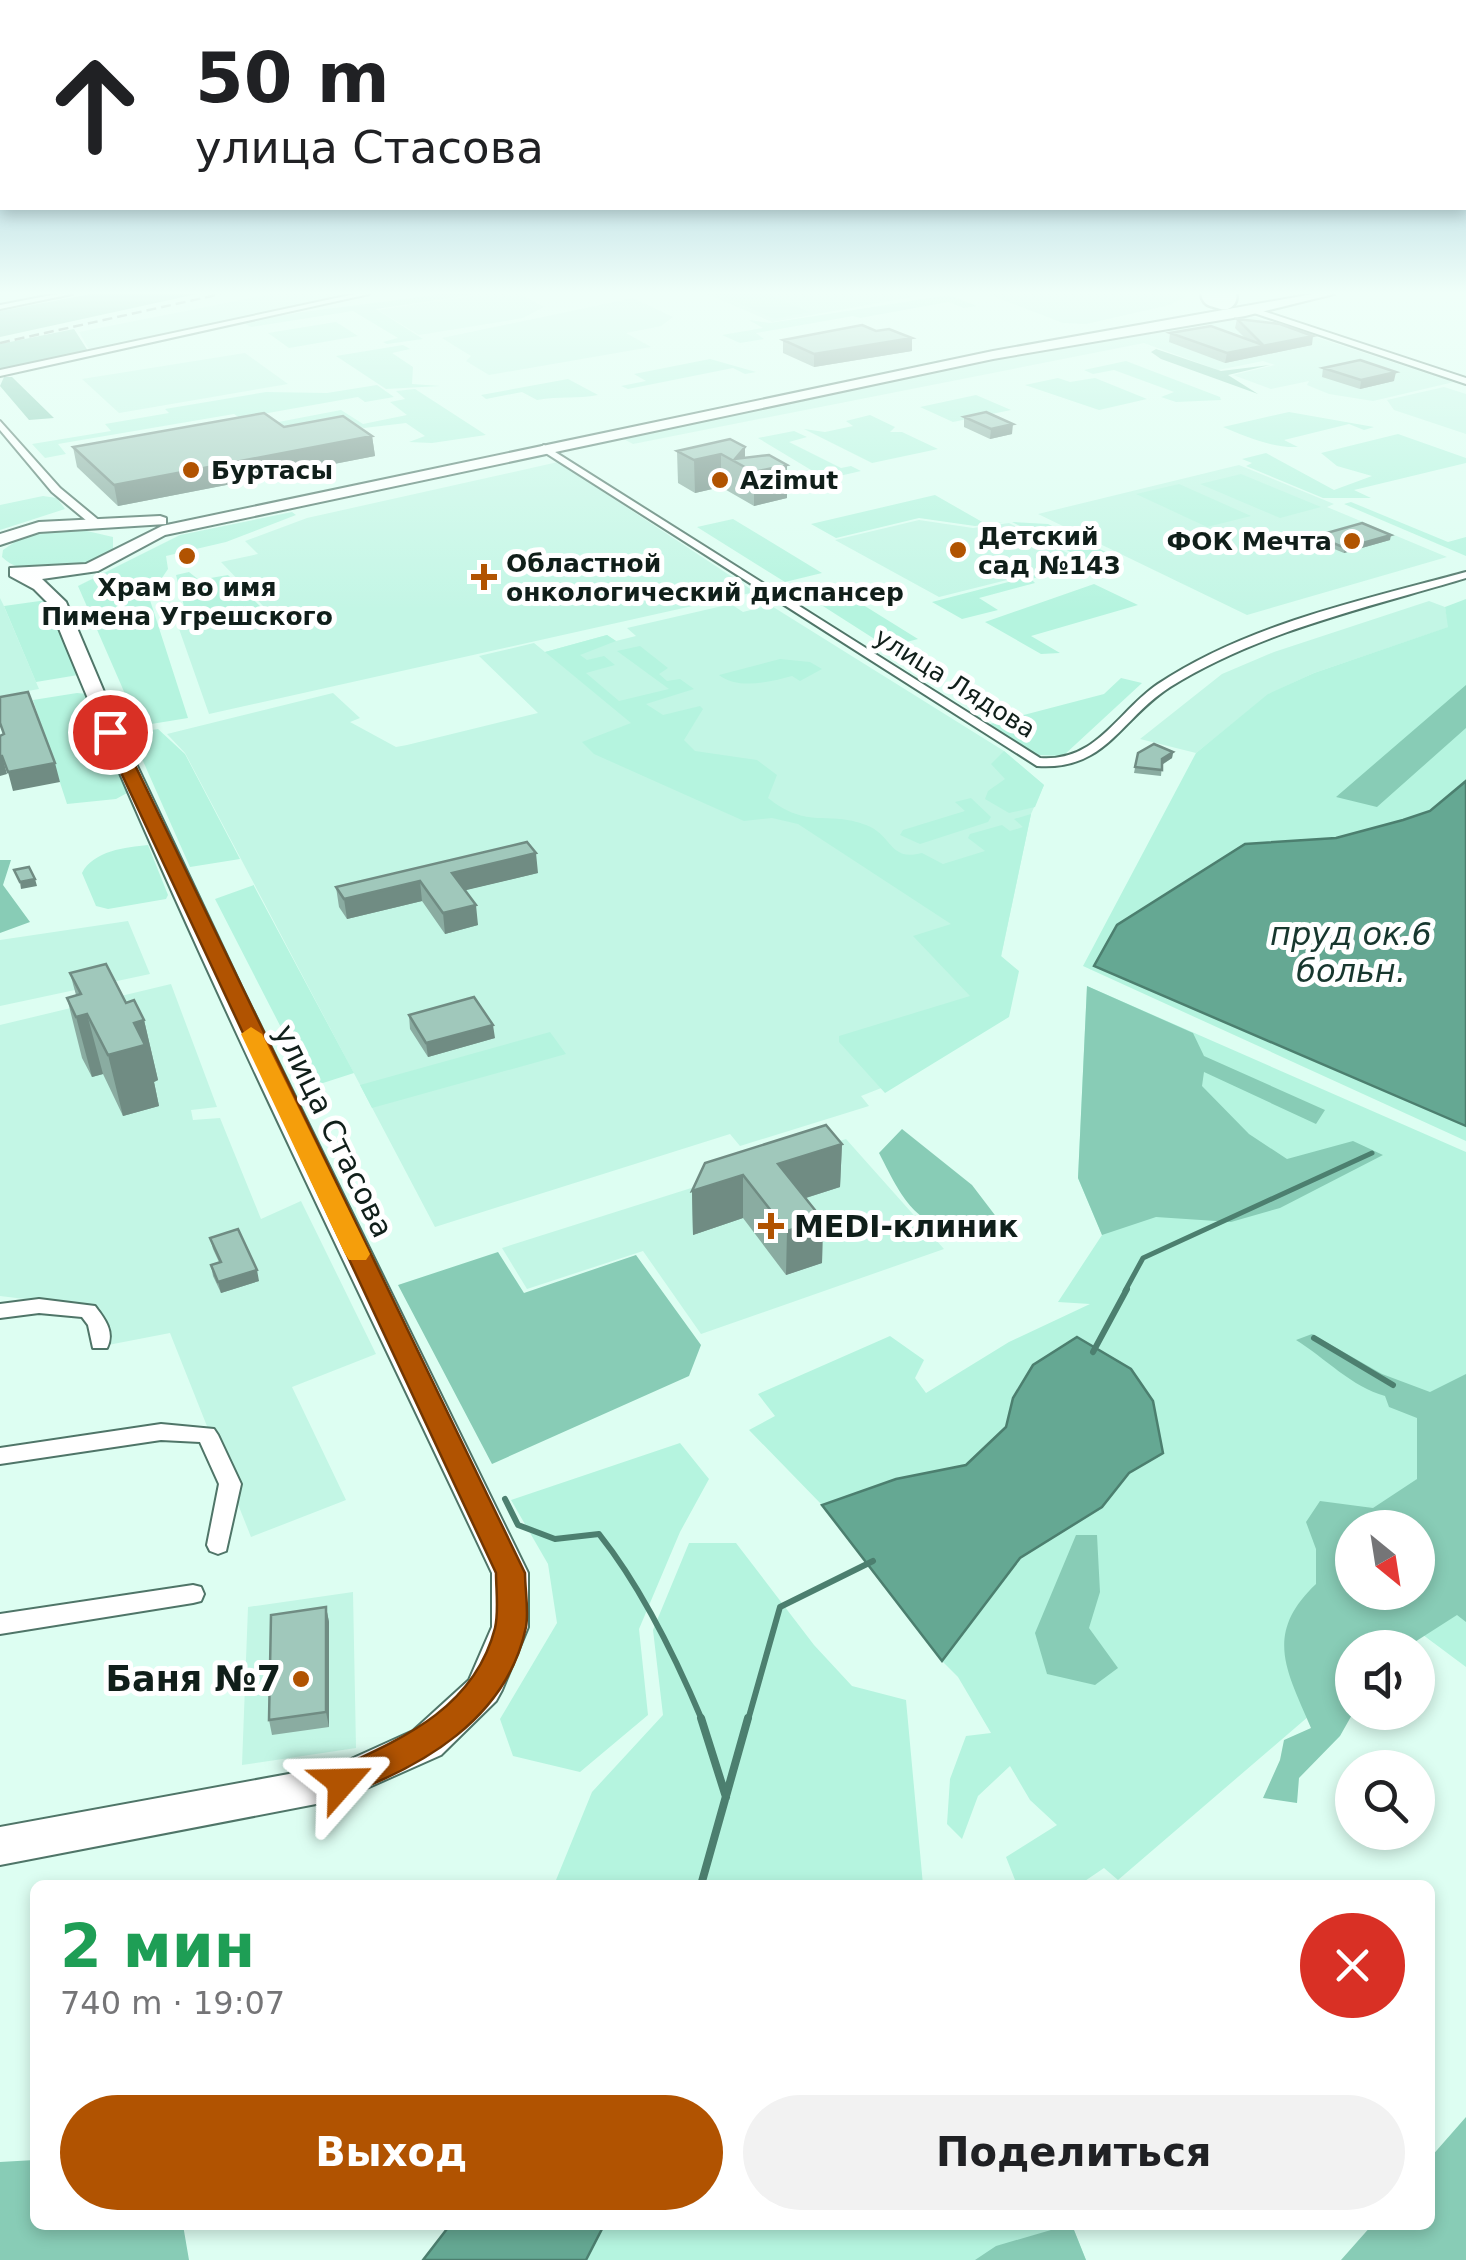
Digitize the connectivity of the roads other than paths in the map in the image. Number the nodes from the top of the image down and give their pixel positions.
1 (740, 399) edge
2 (778, 399) edge
3 (0, 424) edge
4 (544, 448) junction
5 (70, 516) junction
6 (103, 525) junction
7 (0, 540) edge
8 (128, 546) junction
9 (88, 568) junction
10 (5, 570) edge
11 (1466, 575) edge
12 (57, 602) junction
13 (0, 1311) edge
14 (100, 1343) dead end
15 (0, 1456) edge
16 (218, 1546) dead end
17 (193, 1594) dead end
18 (0, 1624) edge
19 (0, 1846) edge

1 - 6 main road
2 - 4 main road
3 - 5 street
4 - 8 main road
4 - 11 street, улица Лядова
5 - 6 main road
5 - 7 main road
6 - 8 main road
8 - 9 main road
9 - 10 main road
9 - 12 main road
10 - 12 main road
12 - 19 main road, улица Стасова
13 - 14 street
15 - 16 street
17 - 18 street

